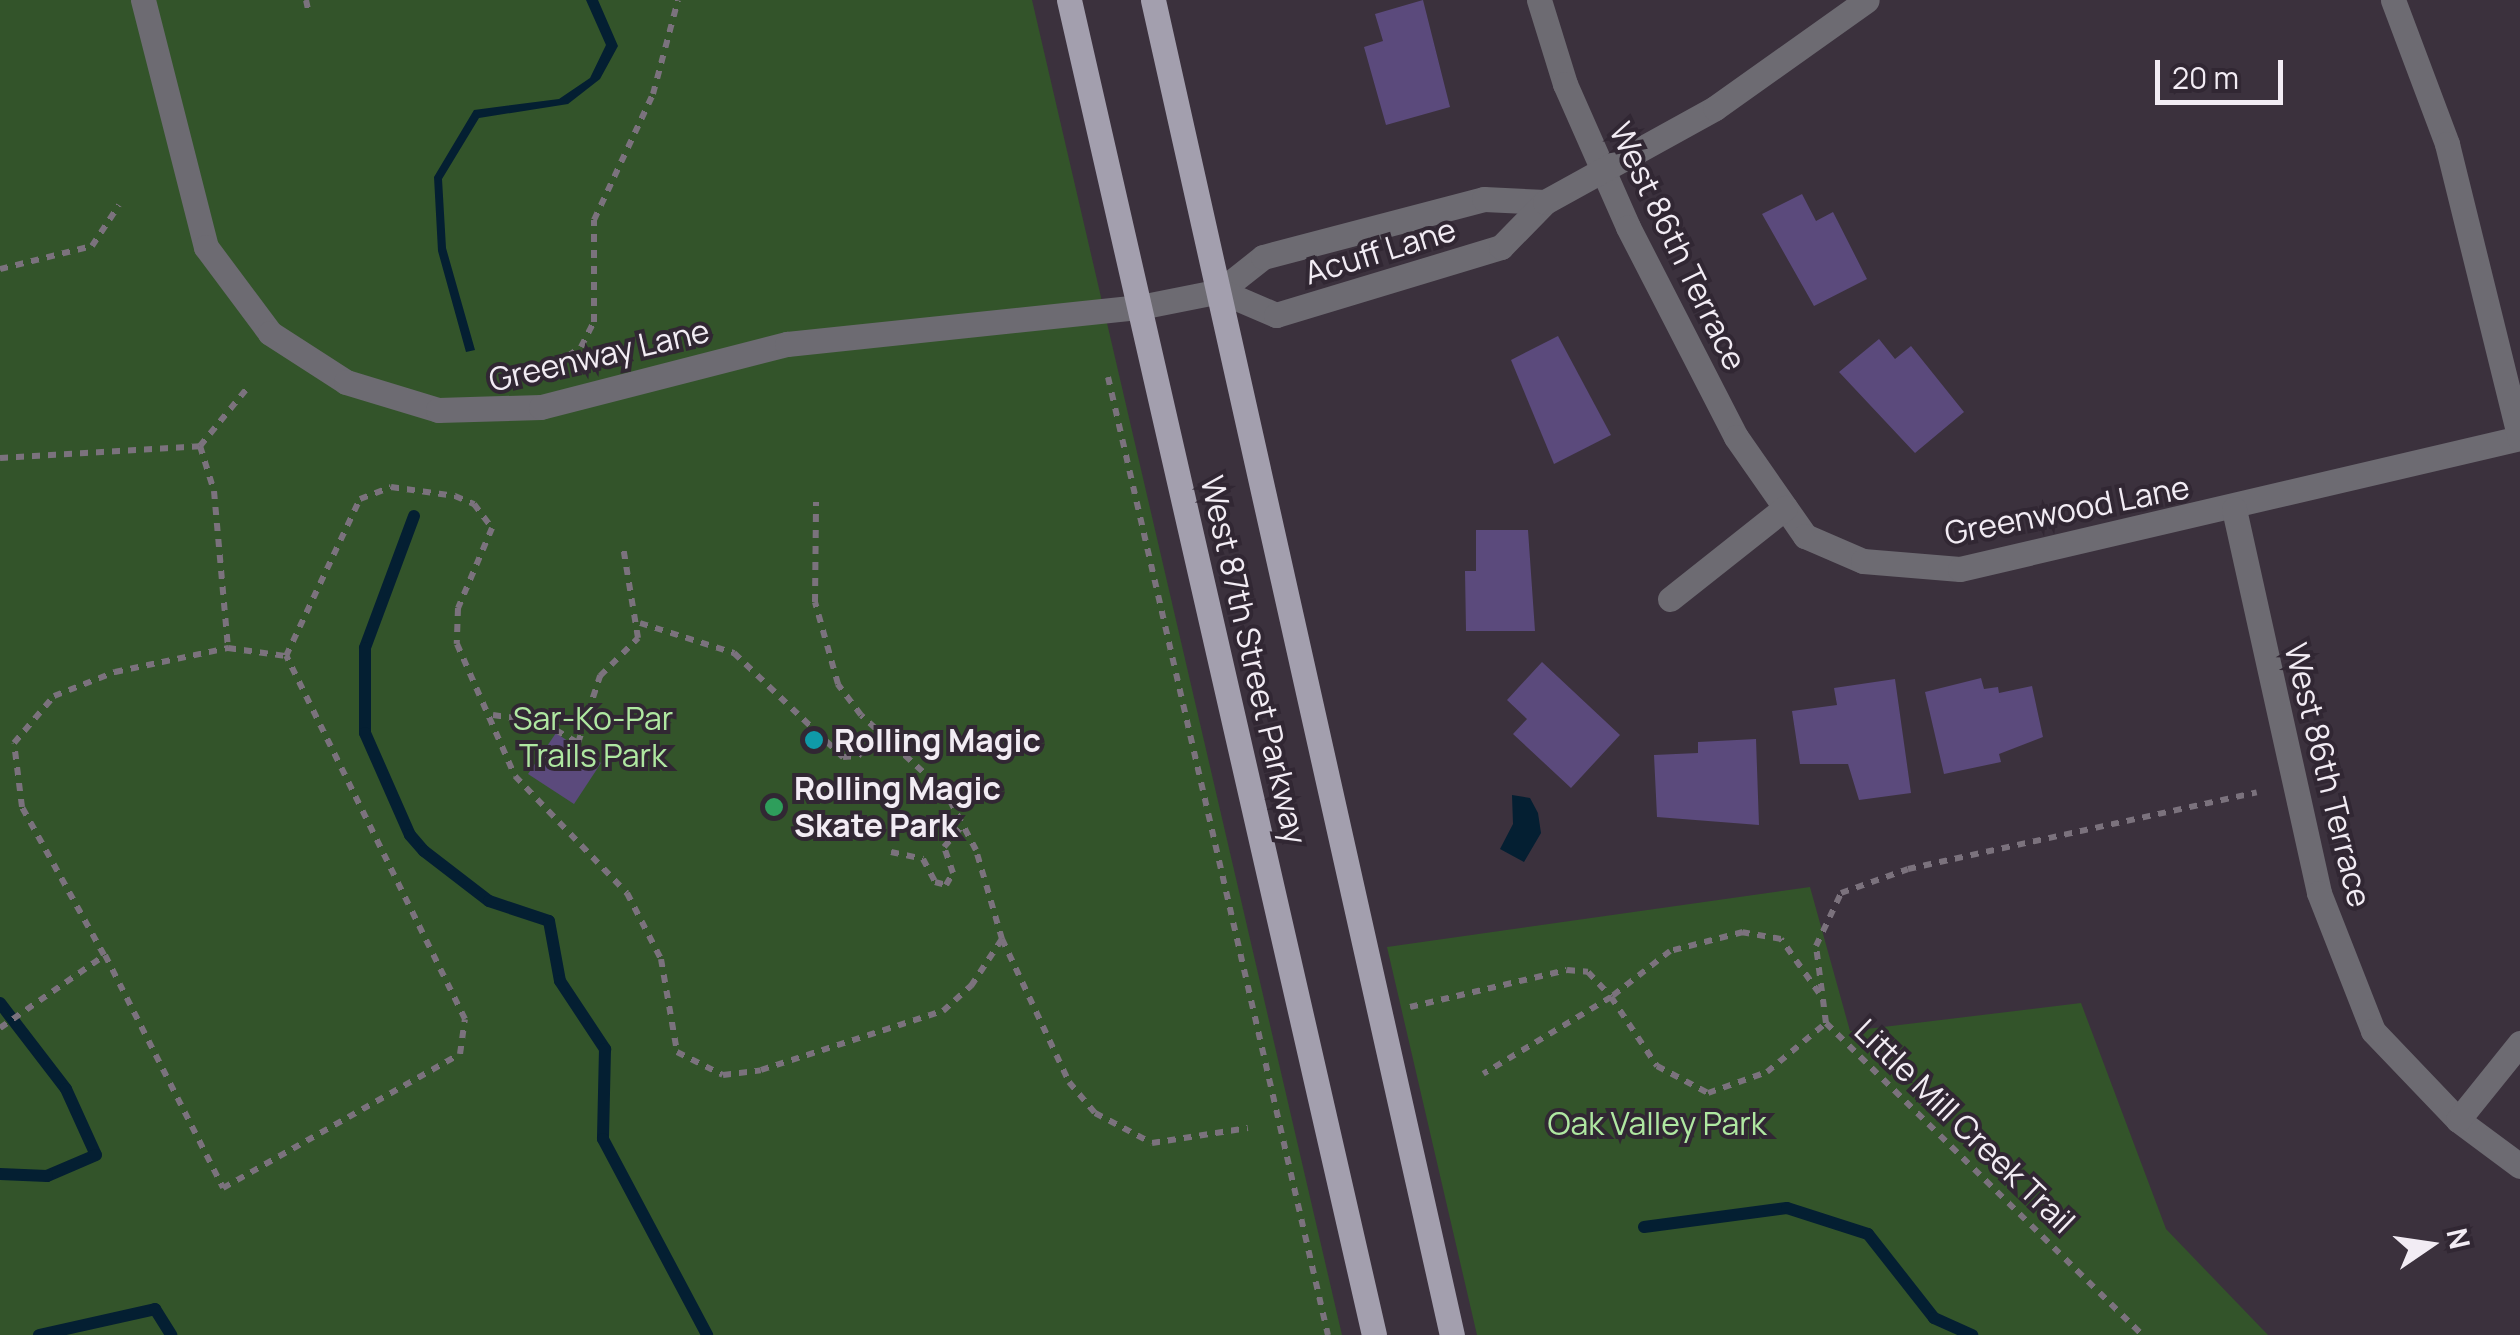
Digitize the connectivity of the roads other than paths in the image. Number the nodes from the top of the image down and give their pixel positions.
1 (143, 0) edge
2 (1068, 0) edge
3 (1153, 0) edge
4 (1540, 0) edge
5 (1868, 0) edge
6 (2393, 0) edge
7 (1603, 172) junction
8 (1545, 202) junction
9 (1220, 290) junction
10 (1140, 307) junction
11 (2520, 438) edge
12 (1785, 508) junction
13 (2234, 509) junction
14 (1670, 598) dead end
15 (2520, 1044) edge
16 (2458, 1120) junction
17 (2520, 1166) edge
18 (1374, 1335) edge
19 (1452, 1335) edge

1 - 10 street, Greenway Lane
2 - 10 main road, West 87th Street Parkway
3 - 9 main road, West 87th Street Parkway
4 - 7 street, West 86th Terrace
5 - 7 street, Acuff Lane
6 - 11 street
7 - 8 street, Acuff Lane
7 - 12 street, West 86th Terrace
8 - 9 street, Acuff Lane
8 - 9 street, Acuff Lane
9 - 10 street, Acuff Lane
9 - 19 main road, West 87th Street Parkway
10 - 18 main road, West 87th Street Parkway
11 - 13 street, Greenwood Lane
12 - 13 street, Greenwood Lane
12 - 14 street
13 - 16 street, West 86th Terrace
15 - 16 street
16 - 17 street, West 86th Terrace

